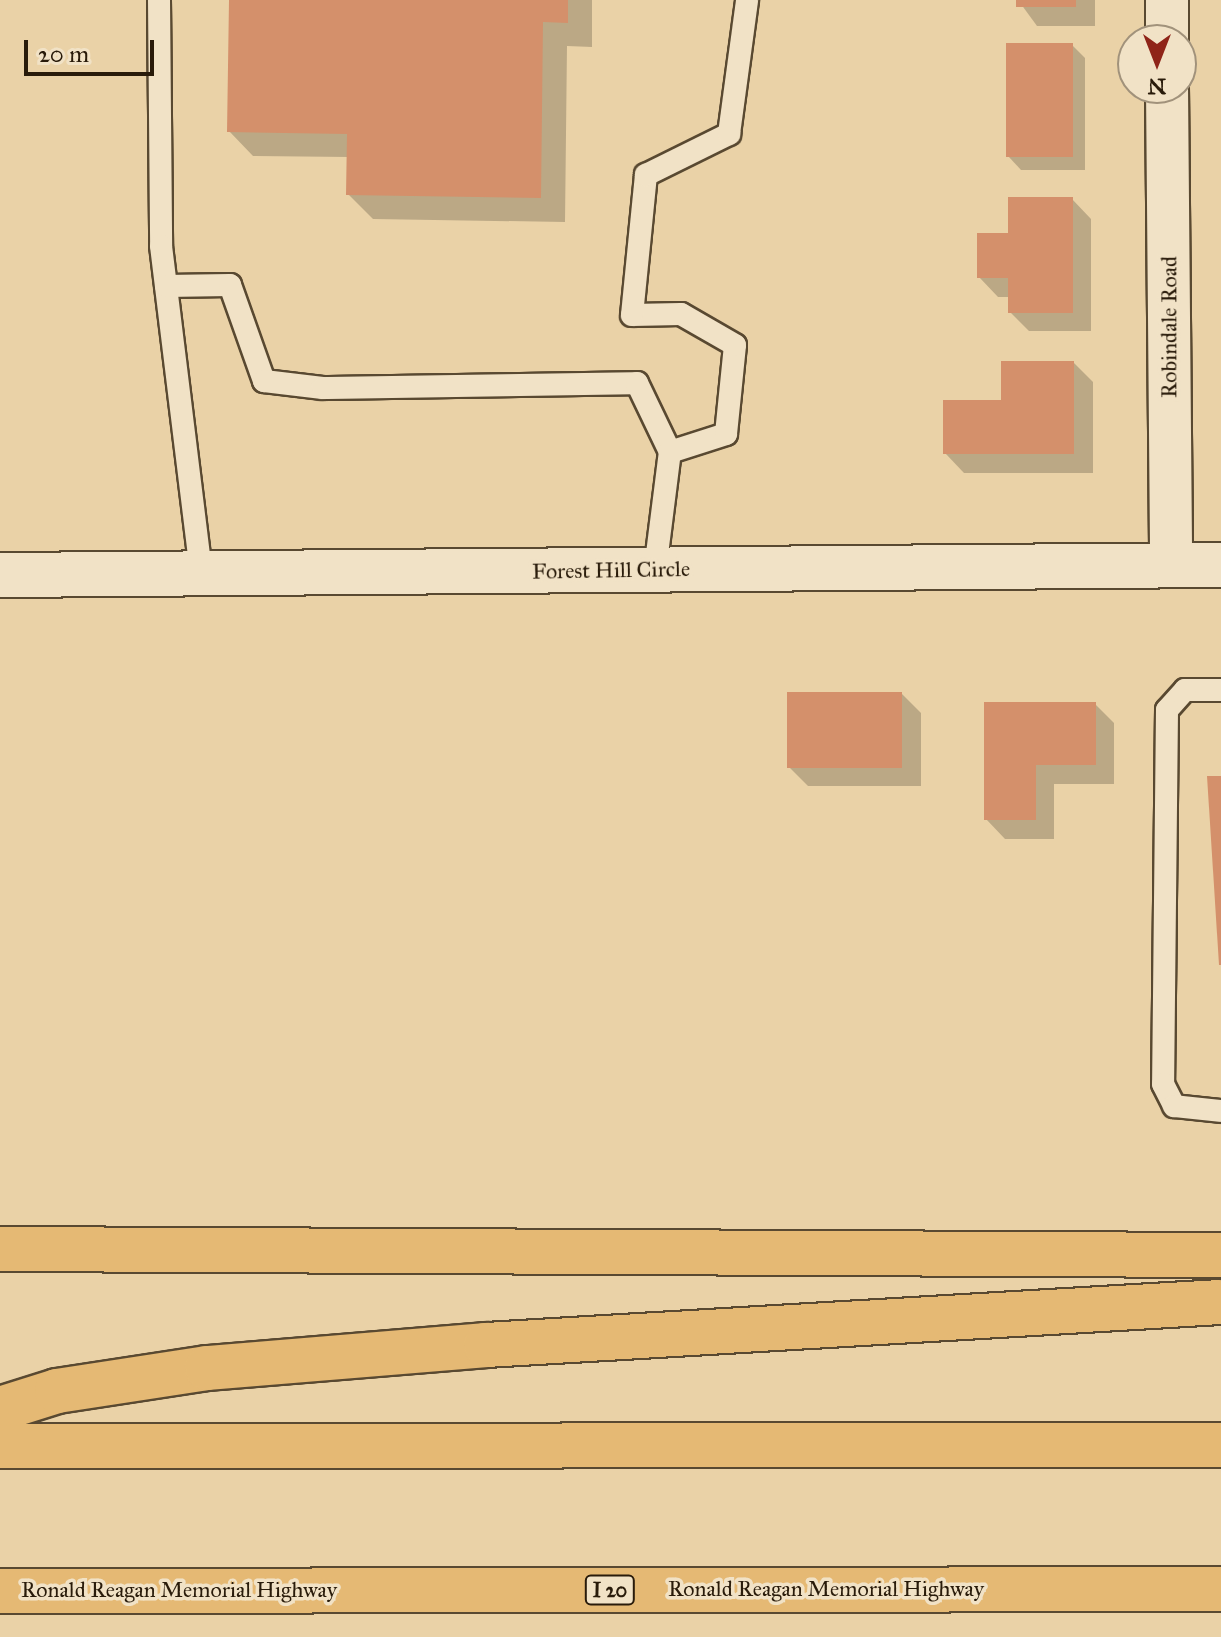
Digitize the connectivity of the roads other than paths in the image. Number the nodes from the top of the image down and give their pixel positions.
1 (159, 0) edge
2 (747, 0) edge
3 (1167, 0) edge
4 (1167, 24) edge
5 (1167, 104) edge
6 (166, 286) junction
7 (670, 452) junction
8 (1171, 565) junction
9 (1221, 565) edge
10 (655, 570) junction
11 (201, 573) junction
12 (0, 575) edge
13 (1221, 690) edge
14 (1221, 1111) edge
15 (0, 1249) edge
16 (1221, 1255) edge
17 (1221, 1302) edge
18 (0, 1409) edge
19 (1221, 1445) edge
20 (0, 1446) edge
21 (1221, 1589) edge
22 (0, 1591) edge

1 - 6 lane
2 - 7 lane
3 - 4 street
5 - 8 street, Robindale Road
6 - 7 lane
6 - 11 lane
7 - 10 lane
8 - 9 street, Forest Hill Circle
8 - 10 street, Forest Hill Circle
10 - 11 street, Forest Hill Circle
11 - 12 street, Forest Hill Circle
13 - 14 lane
15 - 16 highway
17 - 18 highway
19 - 20 highway
21 - 22 highway, Ronald Reagan Memorial Highway / I 20

